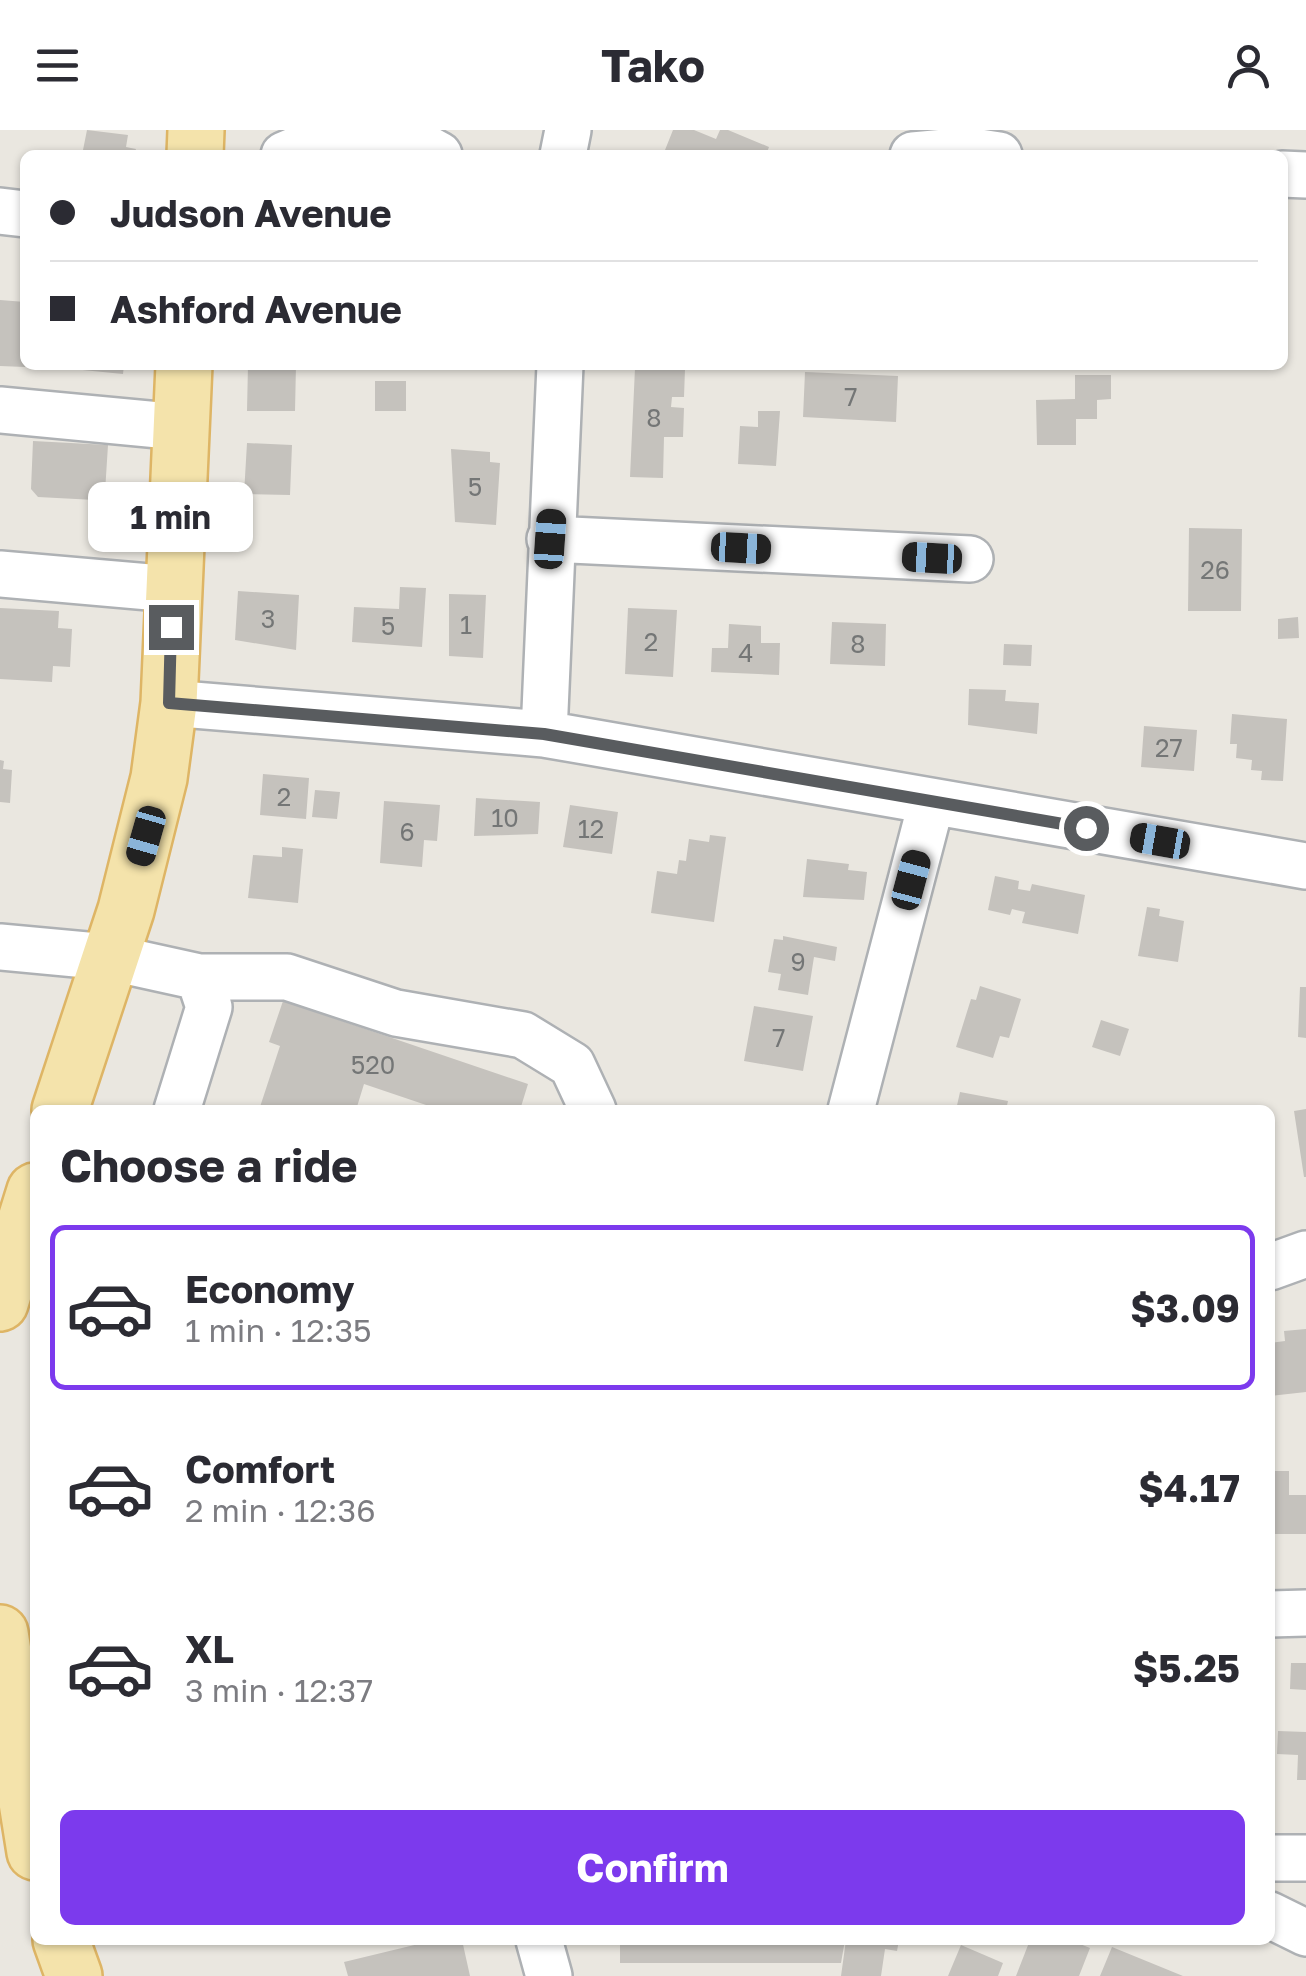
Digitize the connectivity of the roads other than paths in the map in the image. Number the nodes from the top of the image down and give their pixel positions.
1 (344, 130) edge
2 (979, 145) edge
3 (296, 150) edge
4 (430, 150) edge
5 (946, 150) edge
6 (184, 370) edge
7 (560, 370) edge
8 (0, 410) edge
9 (180, 427) junction
10 (550, 539) junction
11 (970, 560) dead end
12 (0, 574) edge
13 (172, 589) junction
14 (169, 703) junction
15 (544, 734) junction
16 (931, 804) junction
17 (1306, 866) edge
18 (0, 948) edge
19 (108, 956) junction
20 (199, 977) junction
21 (62, 1105) edge
22 (179, 1105) edge
23 (590, 1105) edge
24 (851, 1105) edge
25 (30, 1207) edge
26 (1306, 1254) edge
27 (1275, 1265) edge
28 (0, 1304) edge
29 (1275, 1614) edge
30 (1306, 1614) edge
31 (0, 1633) edge
32 (6, 1722) edge
33 (30, 1830) edge
34 (1275, 1858) edge
35 (1306, 1858) edge
36 (1275, 1918) edge
37 (1306, 1933) edge
38 (58, 1945) edge
39 (60, 1945) edge
40 (540, 1945) edge
41 (56, 1976) edge
42 (74, 1976) edge
43 (549, 1976) edge

1 - 3 street
1 - 4 street
2 - 5 street
6 - 9 main road
7 - 10 street
8 - 9 street
9 - 13 main road
10 - 11 street
10 - 15 street
12 - 13 street
13 - 14 main road
14 - 15 street
14 - 19 main road
15 - 16 street
16 - 17 street
16 - 24 street
18 - 19 street
19 - 20 street
19 - 21 main road
20 - 22 street
20 - 23 street
25 - 28 main road
26 - 27 street
29 - 30 street
31 - 32 main road
32 - 33 main road
34 - 35 street
36 - 37 street
38 - 41 main road
39 - 42 main road
40 - 43 street

